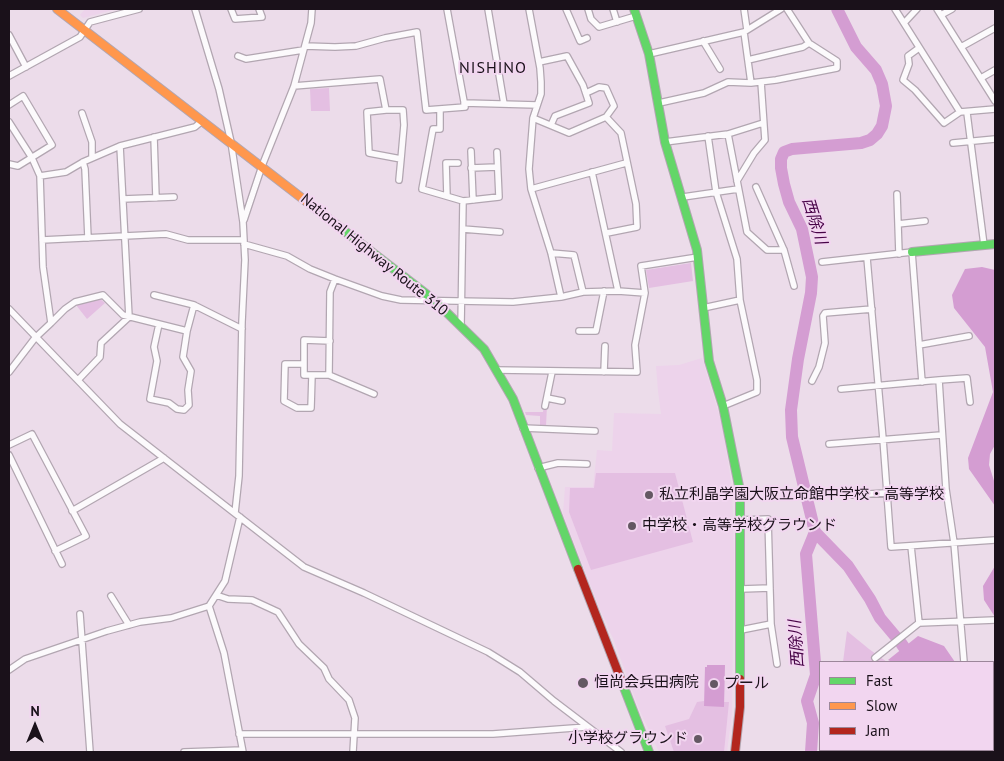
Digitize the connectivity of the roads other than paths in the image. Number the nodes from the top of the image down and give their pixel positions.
1 (57, 9) edge
2 (139, 9) edge
3 (195, 9) edge
4 (231, 9) edge
5 (259, 9) edge
6 (312, 9) edge
7 (447, 9) edge
8 (488, 9) edge
9 (529, 9) edge
10 (566, 9) edge
11 (588, 9) edge
12 (613, 9) edge
13 (744, 9) edge
14 (781, 9) edge
15 (787, 9) edge
16 (895, 9) edge
17 (918, 9) edge
18 (937, 9) edge
19 (952, 9) edge
20 (635, 12) edge
21 (941, 15) junction
22 (617, 22) junction
23 (904, 23) junction
24 (995, 28) edge
25 (85, 30) junction
26 (746, 31) junction
27 (9, 35) edge
28 (587, 38) dead end
29 (703, 42) junction
30 (809, 43) junction
31 (961, 47) junction
32 (304, 48) junction
33 (919, 48) junction
34 (648, 54) junction
35 (238, 56) dead end
36 (748, 60) junction
37 (539, 62) junction
38 (26, 67) junction
39 (720, 69) dead end
40 (995, 70) edge
41 (9, 76) edge
42 (981, 78) junction
43 (761, 82) junction
44 (751, 83) junction
45 (294, 86) junction
46 (586, 93) junction
47 (995, 101) edge
48 (464, 103) junction
49 (659, 103) junction
50 (504, 104) junction
51 (9, 105) edge
52 (537, 105) junction
53 (440, 109) junction
54 (995, 109) edge
55 (386, 110) junction
56 (82, 113) dead end
57 (963, 113) junction
58 (606, 117) junction
59 (533, 118) junction
60 (202, 121) junction
61 (9, 122) edge
62 (763, 123) junction
63 (551, 125) junction
64 (728, 134) junction
65 (708, 136) junction
66 (154, 137) junction
67 (995, 139) edge
68 (231, 142) junction
69 (665, 142) junction
70 (971, 142) junction
71 (953, 143) dead end
72 (120, 146) junction
73 (471, 151) dead end
74 (497, 152) dead end
75 (32, 158) junction
76 (92, 158) junction
77 (401, 159) junction
78 (83, 162) junction
79 (458, 163) dead end
80 (626, 163) junction
81 (9, 164) edge
82 (262, 166) junction
83 (497, 167) junction
84 (471, 168) junction
85 (592, 172) junction
86 (40, 176) junction
87 (399, 180) dead end
88 (737, 185) junction
89 (756, 187) dead end
90 (531, 189) junction
91 (716, 192) junction
92 (897, 194) dead end
93 (447, 196) junction
94 (174, 197) dead end
95 (683, 197) junction
96 (156, 198) junction
97 (123, 199) junction
98 (473, 200) junction
99 (463, 201) junction
100 (925, 221) dead end
101 (243, 222) junction
102 (898, 224) junction
103 (463, 230) junction
104 (500, 232) dead end
105 (607, 233) junction
106 (125, 236) junction
107 (88, 238) junction
108 (42, 240) junction
109 (244, 242) junction
110 (995, 244) edge
111 (984, 245) junction
112 (784, 250) junction
113 (912, 252) junction
114 (551, 253) junction
115 (899, 254) junction
116 (698, 257) junction
117 (868, 258) junction
118 (822, 262) dead end
119 (334, 278) junction
120 (794, 286) dead end
121 (604, 291) junction
122 (618, 291) junction
123 (583, 292) junction
124 (645, 293) junction
125 (154, 295) dead end
126 (561, 297) junction
127 (434, 300) junction
128 (462, 300) junction
129 (740, 300) junction
130 (194, 305) junction
131 (702, 308) junction
132 (9, 309) edge
133 (872, 309) junction
134 (130, 317) junction
135 (50, 323) junction
136 (159, 324) junction
137 (461, 326) junction
138 (242, 329) junction
139 (187, 331) junction
140 (579, 331) dead end
141 (969, 336) dead end
142 (36, 338) junction
143 (330, 341) junction
144 (919, 345) junction
145 (605, 346) dead end
146 (304, 364) junction
147 (496, 370) junction
148 (9, 372) edge
149 (552, 372) junction
150 (604, 372) junction
151 (312, 375) junction
152 (329, 375) junction
153 (78, 380) junction
154 (939, 380) junction
155 (812, 381) dead end
156 (922, 382) junction
157 (879, 386) junction
158 (841, 389) dead end
159 (374, 394) dead end
160 (547, 398) junction
161 (562, 401) dead end
162 (970, 402) dead end
163 (545, 406) dead end
164 (723, 406) junction
165 (524, 428) junction
166 (595, 431) dead end
167 (941, 435) junction
168 (883, 439) junction
169 (829, 444) dead end
170 (9, 445) edge
171 (9, 455) edge
172 (164, 458) junction
173 (587, 464) dead end
174 (538, 468) junction
175 (946, 489) junction
176 (887, 492) junction
177 (853, 495) dead end
178 (72, 511) junction
179 (237, 515) junction
180 (740, 520) junction
181 (995, 540) edge
182 (954, 543) junction
183 (911, 546) junction
184 (55, 551) junction
185 (62, 564) dead end
186 (770, 588) junction
187 (741, 589) junction
188 (216, 595) junction
189 (111, 596) dead end
190 (209, 606) junction
191 (80, 614) dead end
192 (995, 620) edge
193 (961, 621) junction
194 (771, 624) junction
195 (918, 624) junction
196 (129, 625) junction
197 (741, 630) junction
198 (83, 640) junction
199 (875, 658) dead end
200 (964, 661) edge
201 (777, 664) dead end
202 (9, 670) edge
203 (587, 727) junction
204 (353, 733) junction
205 (239, 734) junction
206 (242, 751) edge
207 (90, 752) edge
208 (184, 752) edge
209 (353, 752) edge
210 (621, 752) edge
211 (649, 752) edge
212 (735, 752) edge

1 - 25 main road, National Highway Route 310
2 - 25 street
3 - 68 street
4 - 5 street
6 - 32 street
7 - 48 street
8 - 50 street
9 - 37 street
10 - 28 street
11 - 22 street
12 - 22 street
13 - 26 street
14 - 26 street
15 - 30 street
16 - 23 street
17 - 23 street
18 - 21 street
19 - 21 street
20 - 22 street
20 - 34 main road
21 - 31 street
23 - 33 street
24 - 31 street
25 - 38 street
25 - 60 main road, National Highway Route 310
26 - 29 street
26 - 36 street
27 - 38 street
29 - 34 street
29 - 39 street
30 - 36 street
30 - 43 street
31 - 42 street
32 - 35 street
32 - 45 street
32 - 53 street
33 - 57 street
33 - 57 street
34 - 49 main road
36 - 44 street
37 - 46 street
37 - 52 street
38 - 41 street
40 - 42 street
42 - 47 street
43 - 44 street
43 - 62 street
44 - 49 street
45 - 55 street
45 - 82 street
46 - 58 street
46 - 63 street
48 - 50 street
48 - 53 street
49 - 69 main road
50 - 52 street
51 - 75 street
52 - 59 street
53 - 93 street
54 - 57 street
55 - 77 street
55 - 77 street
56 - 76 street
57 - 70 street
58 - 63 street
58 - 80 street
59 - 63 street
59 - 90 street
60 - 66 street
60 - 68 main road, National Highway Route 310
61 - 75 street
62 - 64 street
62 - 88 street
64 - 65 street
64 - 88 street
65 - 69 street
65 - 91 street
66 - 72 street
66 - 96 street
67 - 70 street
68 - 82 main road, National Highway Route 310
68 - 101 street
69 - 95 main road
70 - 71 street
70 - 111 street
72 - 76 street
72 - 97 street
73 - 84 street
74 - 83 street
75 - 81 street
75 - 86 street
76 - 78 street
77 - 87 street
78 - 86 street
78 - 107 street
79 - 93 street
80 - 85 street
80 - 105 street
82 - 101 street
82 - 127 main road, National Highway Route 310
83 - 84 street
83 - 98 street
84 - 98 street
85 - 90 street
85 - 105 street
86 - 108 street
88 - 91 street
88 - 112 street
89 - 112 street
90 - 114 street
91 - 95 street
91 - 129 street
92 - 102 street
93 - 99 street
94 - 96 street
95 - 116 main road
96 - 97 street
97 - 106 street
98 - 99 street
99 - 103 street
100 - 102 street
101 - 109 street
102 - 115 street
103 - 104 street
103 - 128 street
105 - 122 street
106 - 107 street
106 - 109 street
106 - 134 street
107 - 108 street
108 - 135 street
109 - 119 street
109 - 138 street
110 - 111 main road
111 - 113 main road
112 - 120 street
113 - 115 street
113 - 144 street
114 - 123 street
114 - 126 street
115 - 117 street
116 - 124 street
116 - 131 main road
117 - 118 street
117 - 133 street
119 - 127 street
119 - 143 street
121 - 122 street
121 - 123 street
121 - 140 street
122 - 124 street
123 - 126 street
124 - 150 street
125 - 130 street
126 - 128 street
127 - 128 street
127 - 137 main road, National Highway Route 310
128 - 137 street
129 - 131 street
129 - 164 street
130 - 138 street
130 - 139 street
131 - 164 main road
132 - 142 street
133 - 155 street
133 - 157 street
134 - 135 street
134 - 136 street
134 - 153 street
135 - 142 street
136 - 139 street
136 - 139 street
137 - 147 main road, National Highway Route 310
138 - 179 street
141 - 144 street
142 - 148 street
142 - 153 street
143 - 146 street
143 - 152 street
144 - 156 street
145 - 150 street
146 - 151 street
146 - 151 street
147 - 149 street
147 - 165 main road, National Highway Route 310
149 - 150 street
149 - 160 street
151 - 152 street
152 - 159 street
153 - 172 street
154 - 156 street
154 - 162 street
154 - 167 street
156 - 157 street
157 - 158 street
157 - 168 street
160 - 161 street
160 - 163 street
164 - 180 main road
165 - 166 street
165 - 174 main road, National Highway Route 310
167 - 168 street
167 - 175 street
168 - 169 street
168 - 176 street
170 - 178 street
171 - 184 street
172 - 178 street
172 - 179 street
173 - 174 street
174 - 211 main road, National Highway Route 310
175 - 176 street
175 - 182 street
176 - 177 street
176 - 183 street
178 - 184 street
179 - 188 street
179 - 203 street
180 - 186 street
180 - 187 main road
181 - 182 street
182 - 183 street
182 - 193 street
183 - 195 street
184 - 185 street
186 - 187 street
186 - 194 street
187 - 197 main road
188 - 190 street
188 - 204 street
189 - 196 street
190 - 196 street
190 - 205 street
191 - 198 street
192 - 193 street
193 - 195 street
193 - 200 street
194 - 197 street
194 - 201 street
195 - 199 street
196 - 198 street
197 - 212 main road
198 - 202 street
198 - 207 street
203 - 204 street
203 - 210 street
204 - 205 street
204 - 209 street
205 - 206 street
206 - 208 street

